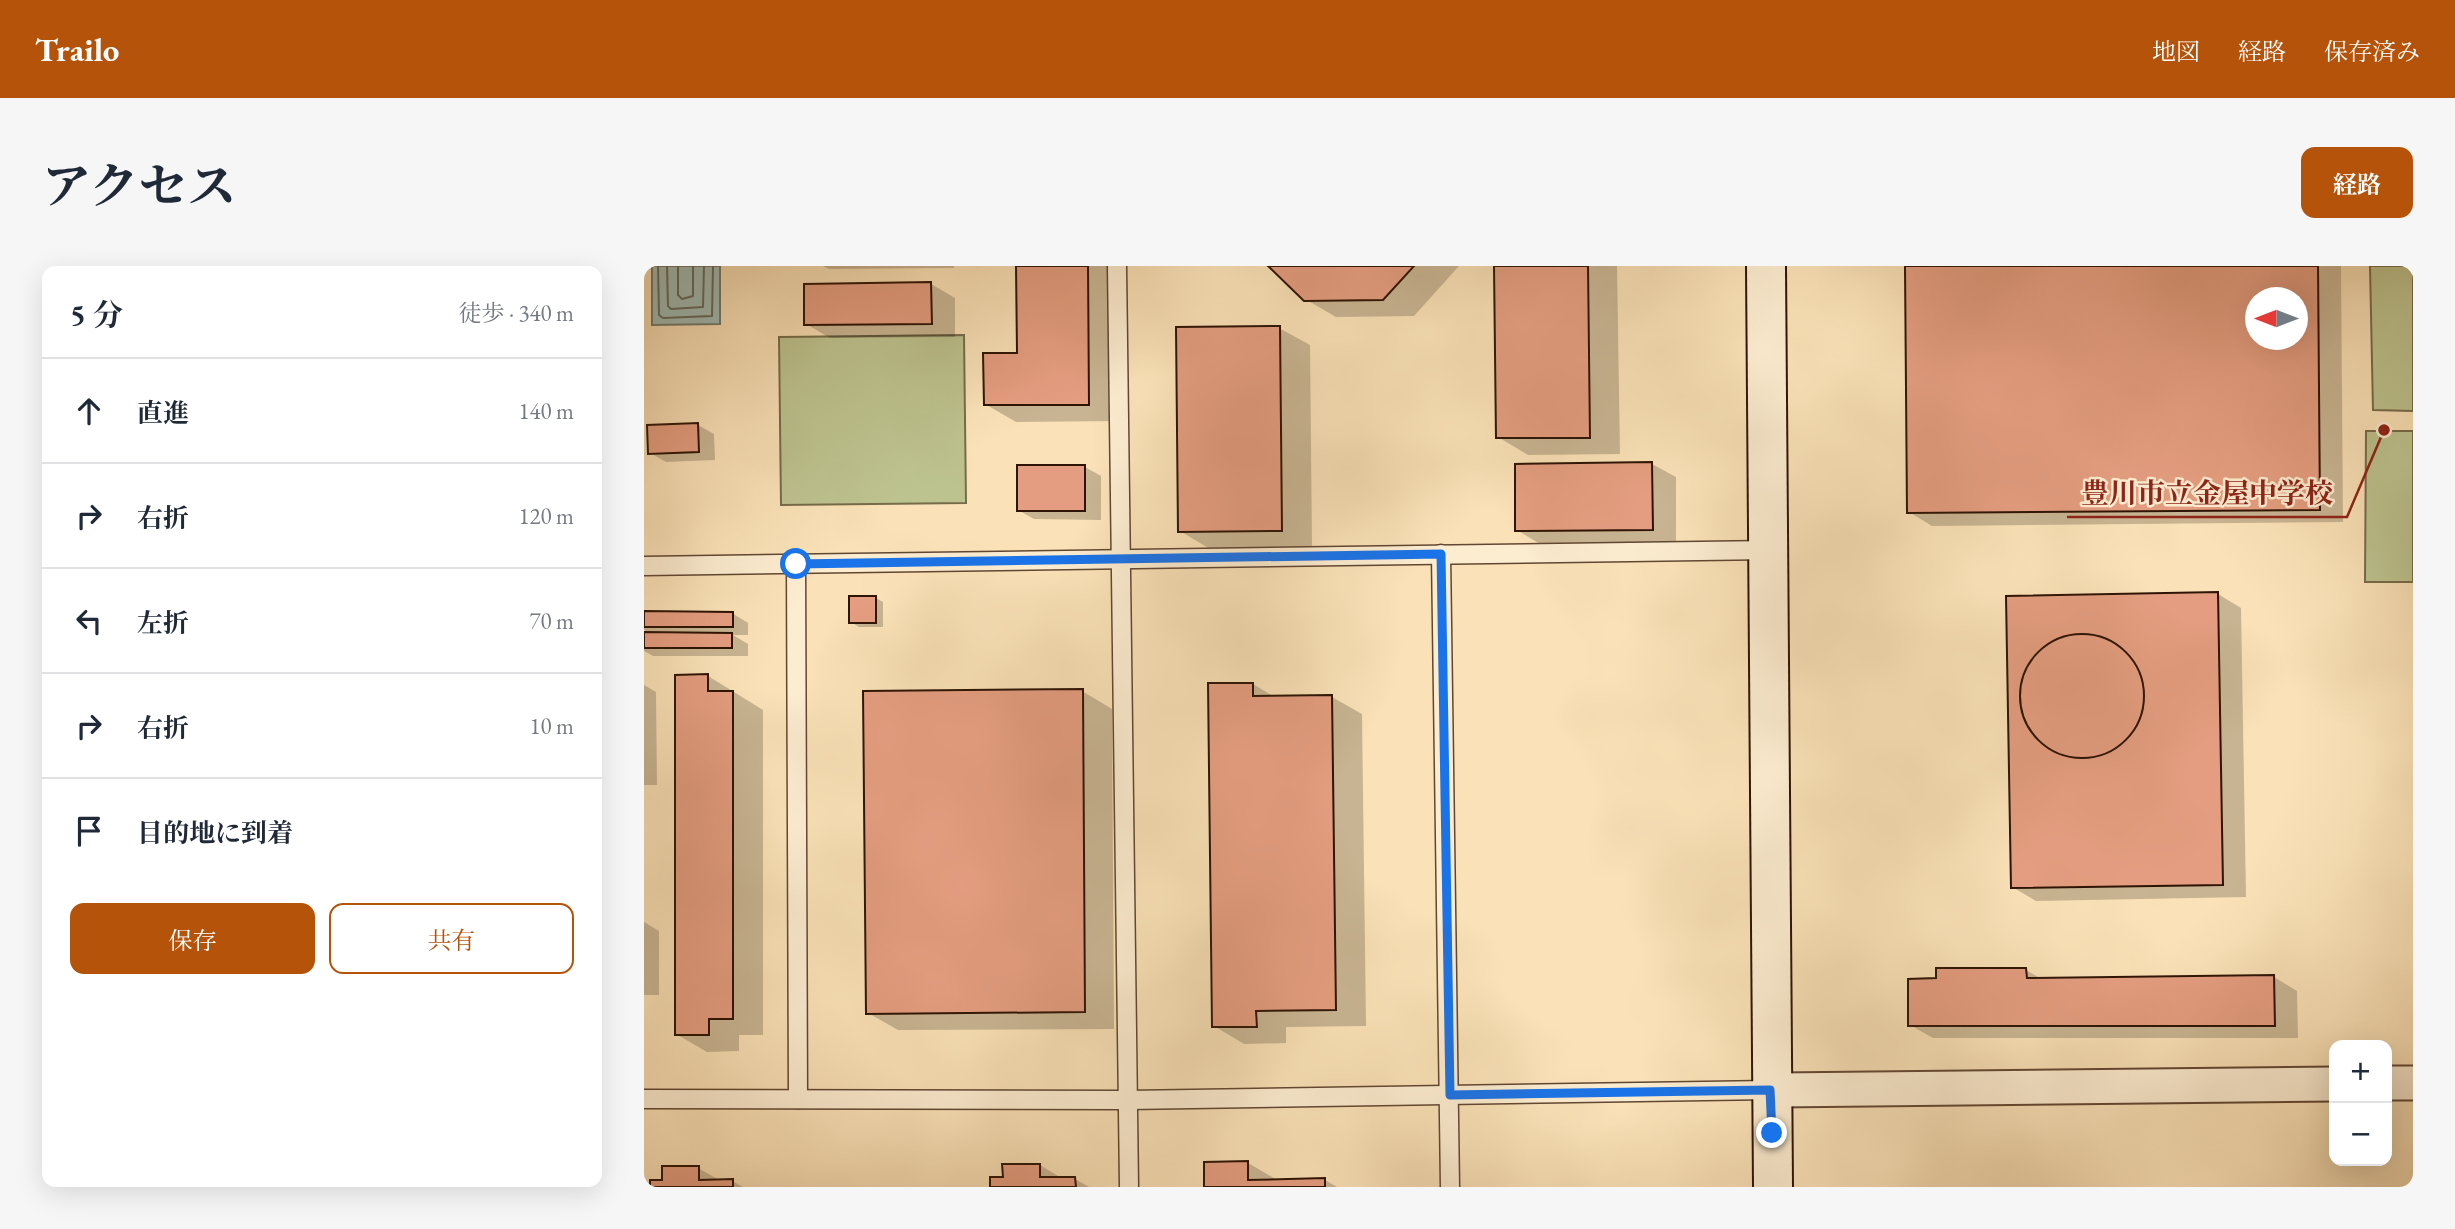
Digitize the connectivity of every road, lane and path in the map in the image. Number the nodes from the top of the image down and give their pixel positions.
1 (1117, 266) edge
2 (1766, 266) edge
3 (1770, 550) junction
4 (1441, 554) junction
5 (1121, 558) junction
6 (796, 564) junction
7 (644, 566) edge
8 (2392, 1083) edge
9 (2413, 1083) edge
10 (2329, 1084) edge
11 (1770, 1090) junction
12 (1450, 1095) junction
13 (644, 1098) edge
14 (798, 1099) junction
15 (1128, 1100) junction
16 (1129, 1187) edge
17 (1450, 1187) edge
18 (1773, 1187) edge

1 - 5 lane
2 - 3 street
3 - 4 lane
3 - 11 street
4 - 5 lane
4 - 12 lane
5 - 6 lane
5 - 15 lane
6 - 7 lane
6 - 14 lane
8 - 9 street
10 - 11 street
11 - 12 lane
11 - 18 street
12 - 15 lane
12 - 17 lane
13 - 14 lane
14 - 15 lane
15 - 16 lane

